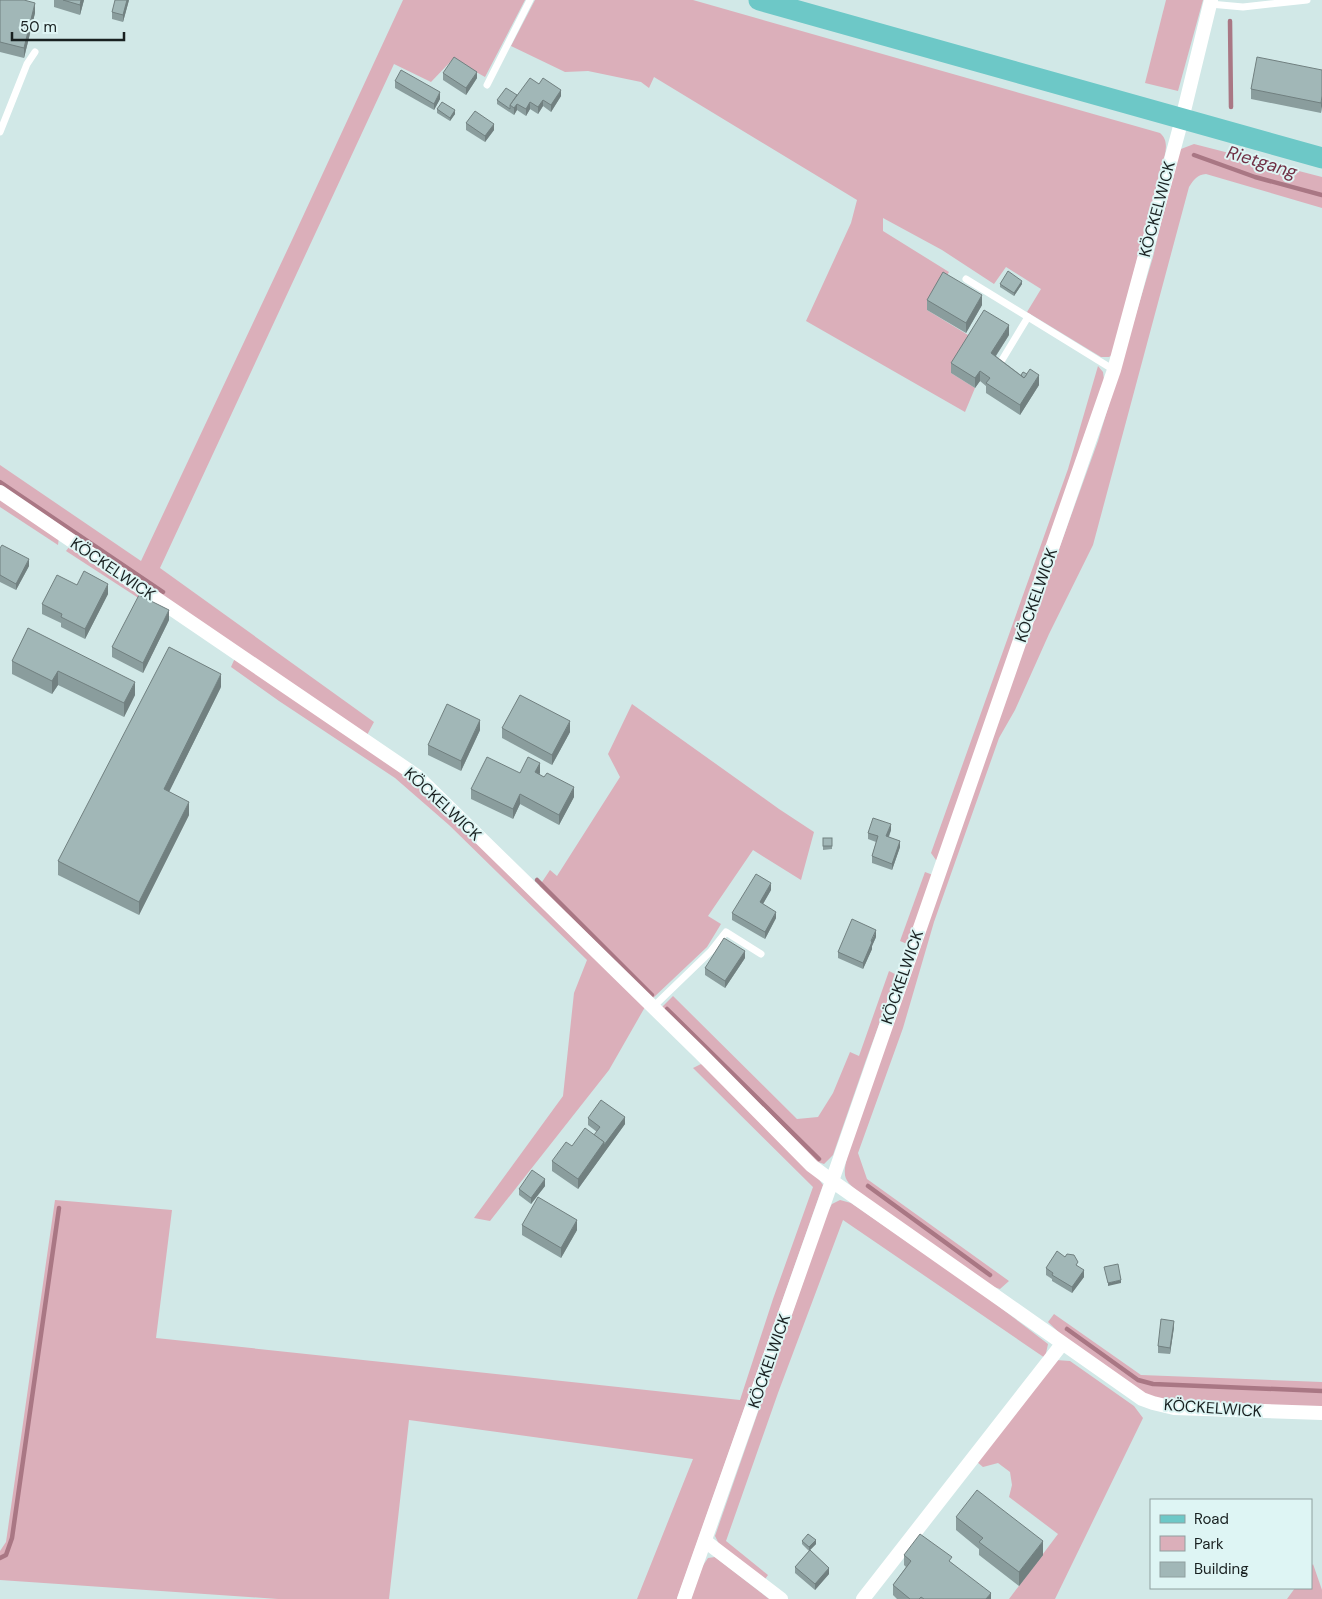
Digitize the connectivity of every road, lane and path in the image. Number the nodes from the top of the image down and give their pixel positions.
1 (530, 0) edge
2 (759, 0) edge
3 (1307, 0) edge
4 (1211, 2) edge
5 (35, 52) dead end
6 (487, 85) dead end
7 (1182, 119) junction
8 (0, 132) edge
9 (1322, 158) edge
10 (966, 279) dead end
11 (1028, 317) junction
12 (1002, 360) edge
13 (1114, 370) junction
14 (0, 492) edge
15 (762, 954) dead end
16 (653, 1007) junction
17 (832, 1181) junction
18 (1062, 1344) junction
19 (1322, 1413) edge
20 (705, 1540) junction
21 (684, 1599) edge
22 (780, 1599) edge
23 (863, 1599) edge

1 - 6 lane
2 - 7 main road
3 - 4 lane
4 - 7 street, KÖCKELWICK
5 - 8 lane
7 - 9 main road
7 - 13 street, KÖCKELWICK
10 - 11 lane
11 - 12 lane
11 - 13 lane
13 - 17 street, KÖCKELWICK
14 - 16 street, KÖCKELWICK
15 - 16 lane
16 - 17 street, KÖCKELWICK
17 - 18 street, KÖCKELWICK
17 - 20 street, KÖCKELWICK
18 - 19 street, KÖCKELWICK
18 - 23 street
20 - 21 street, KÖCKELWICK
20 - 22 street

